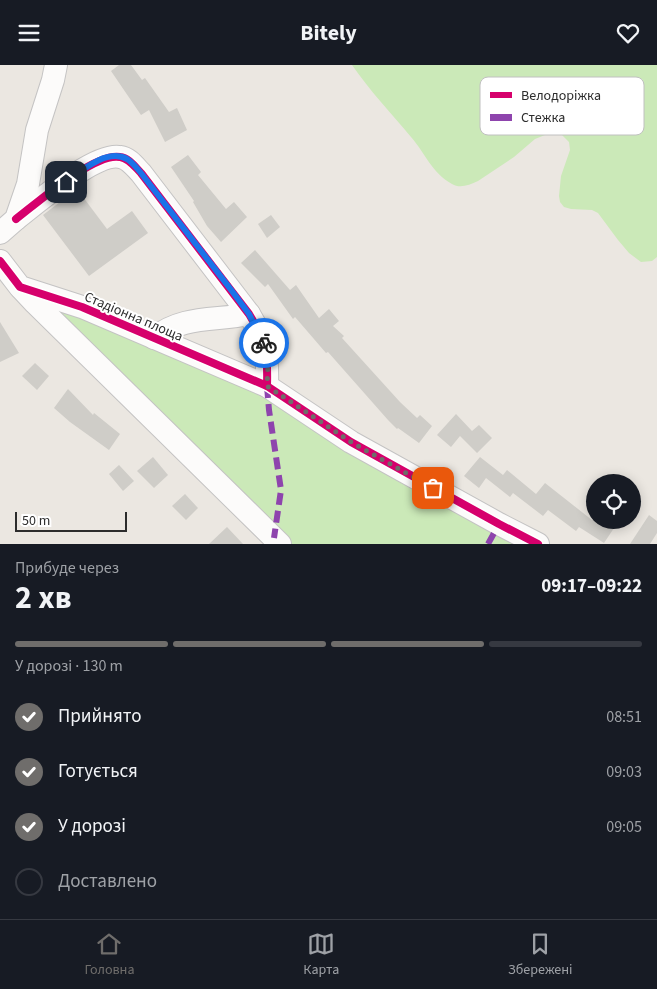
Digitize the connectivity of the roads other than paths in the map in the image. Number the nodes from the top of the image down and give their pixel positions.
1 (56, 65) edge
2 (8, 226) edge
3 (0, 261) edge
4 (20, 287) junction
5 (249, 314) junction
6 (154, 338) junction
7 (267, 386) junction
8 (280, 544) edge
9 (538, 544) edge

1 - 2 street
2 - 5 street
3 - 4 street
4 - 6 street, Стадіонна площа
4 - 8 street
5 - 6 street
5 - 7 street
6 - 7 street, Стадіонна площа
7 - 9 street, Стадіонна площа

